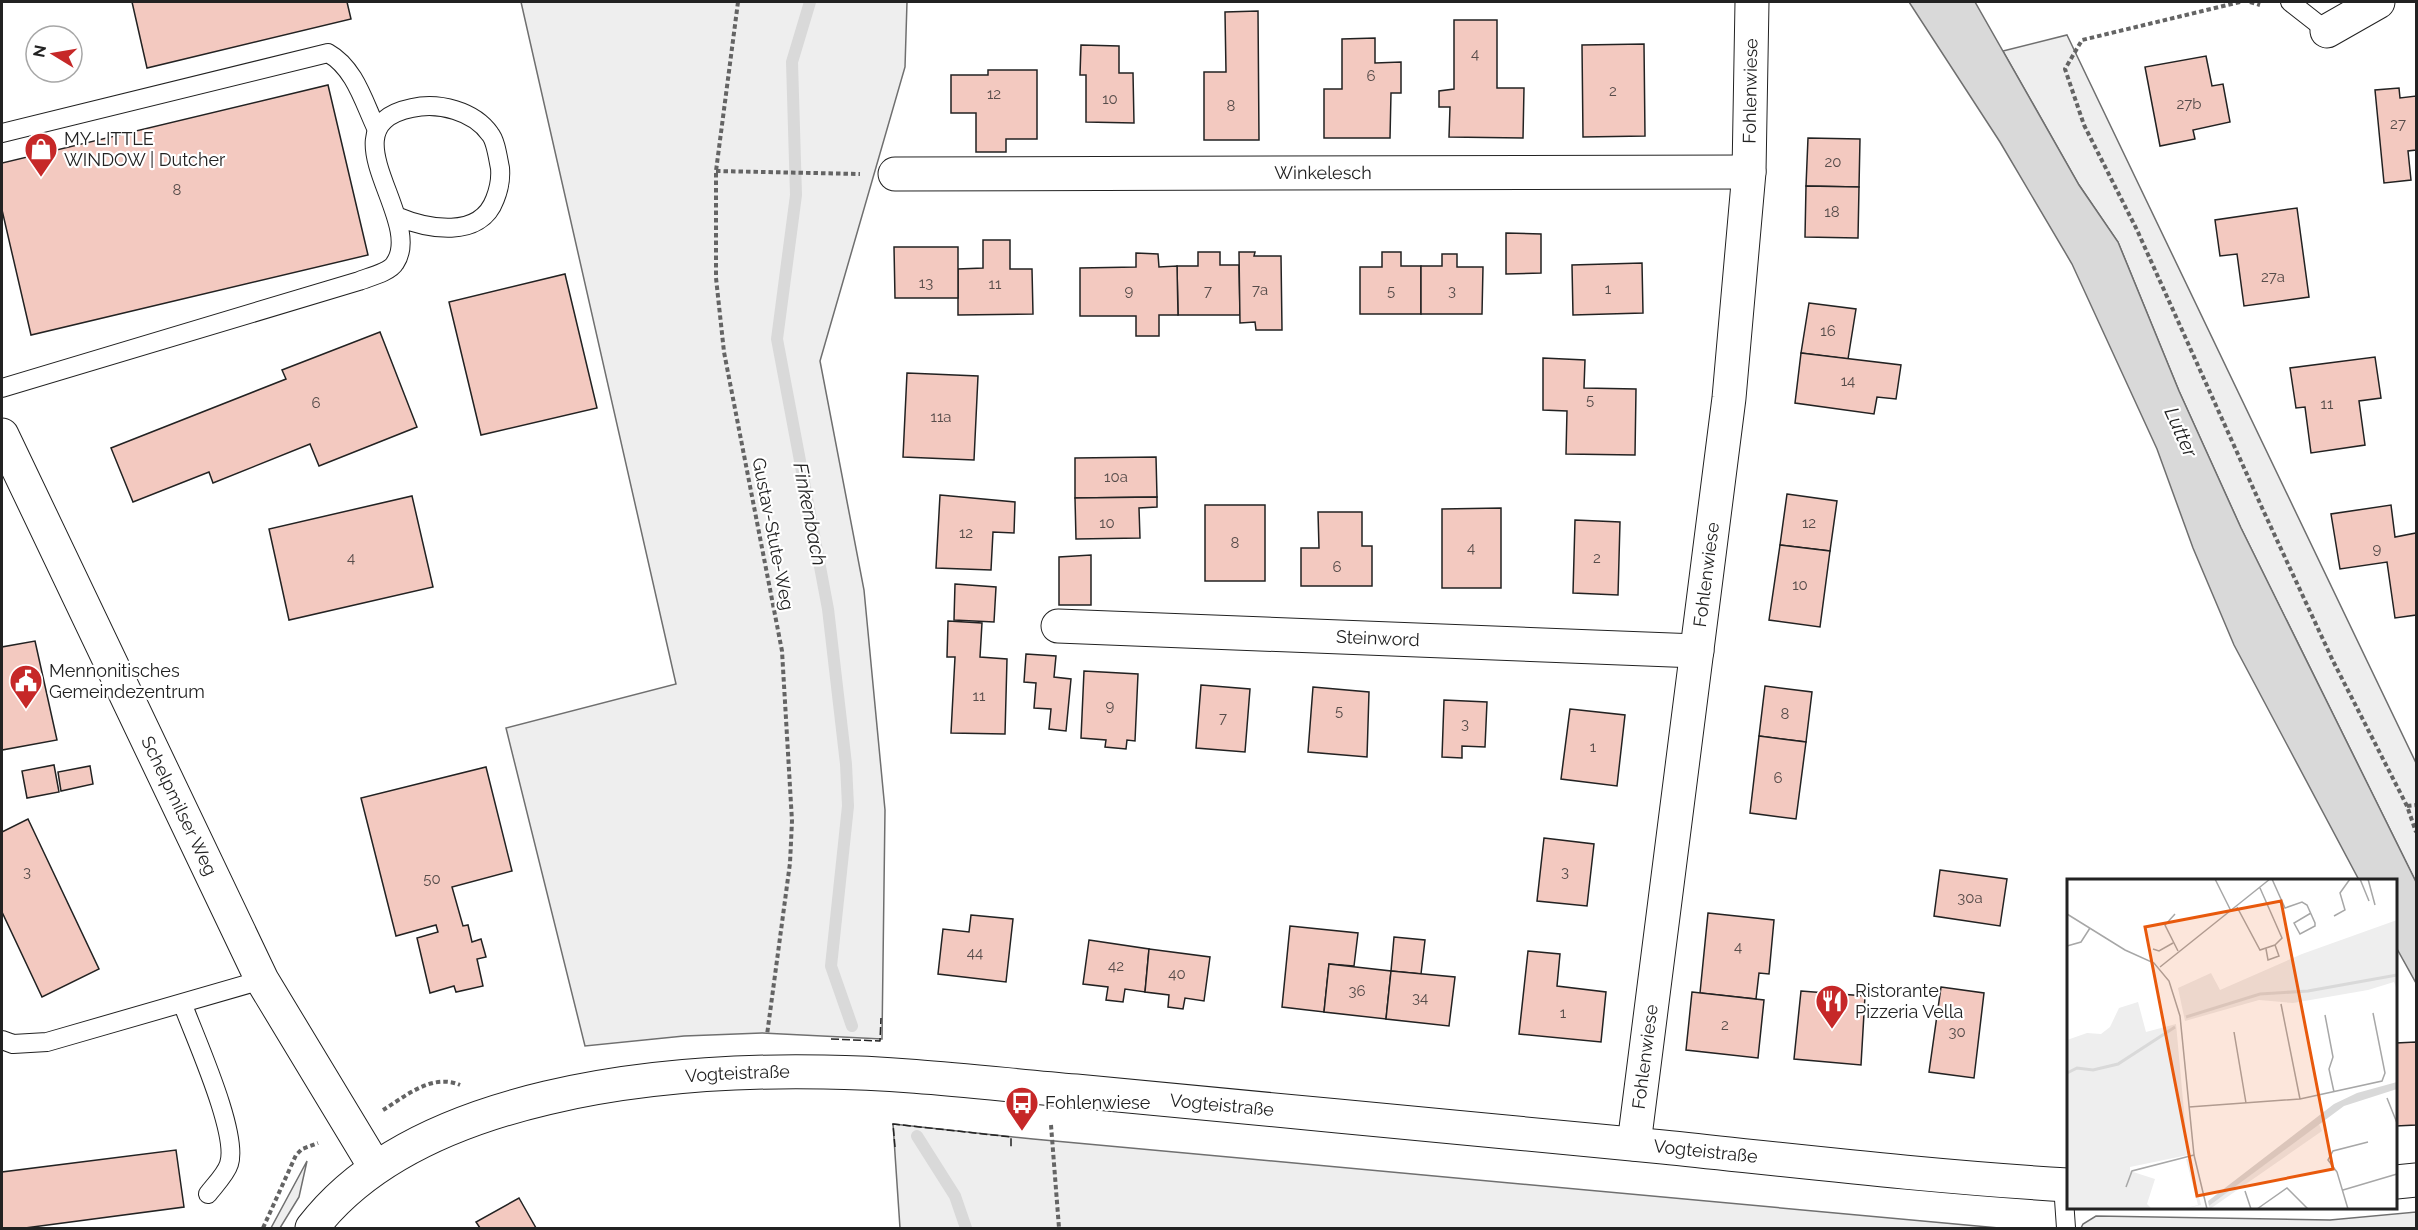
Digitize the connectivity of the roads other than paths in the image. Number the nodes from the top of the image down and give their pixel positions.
1 (1752, 2) edge
2 (2290, 2) edge
3 (2378, 2) edge
4 (2327, 31) joint
5 (377, 130) junction
6 (2, 133) edge
7 (1749, 172) junction
8 (895, 174) dead end
9 (396, 216) junction
10 (2, 388) edge
11 (4, 447) edge
12 (1058, 626) dead end
13 (1696, 651) junction
14 (262, 980) junction
15 (183, 1005) junction
16 (2, 1040) edge
17 (1634, 1144) junction
18 (375, 1167) junction
19 (2416, 1180) edge
20 (2397, 1182) edge
21 (2066, 1185) edge
22 (207, 1194) dead end
23 (312, 1228) edge
24 (2066, 1228) edge

1 - 7 street, Fohlenwiese
2 - 4 lane
3 - 4 street
5 - 6 lane
5 - 9 lane
5 - 9 lane
7 - 8 street, Winkelesch
7 - 13 street, Fohlenwiese
9 - 10 lane
11 - 14 street, Schelpmilser Weg
12 - 13 street, Steinword
13 - 17 street, Fohlenwiese
14 - 15 lane
14 - 18 street, Schelpmilser Weg
15 - 16 lane
15 - 22 lane
17 - 18 street, Vogteistraße
17 - 21 street, Vogteistraße
18 - 23 street, Vogteistraße
19 - 20 street
21 - 24 lane, Vogteistraße

